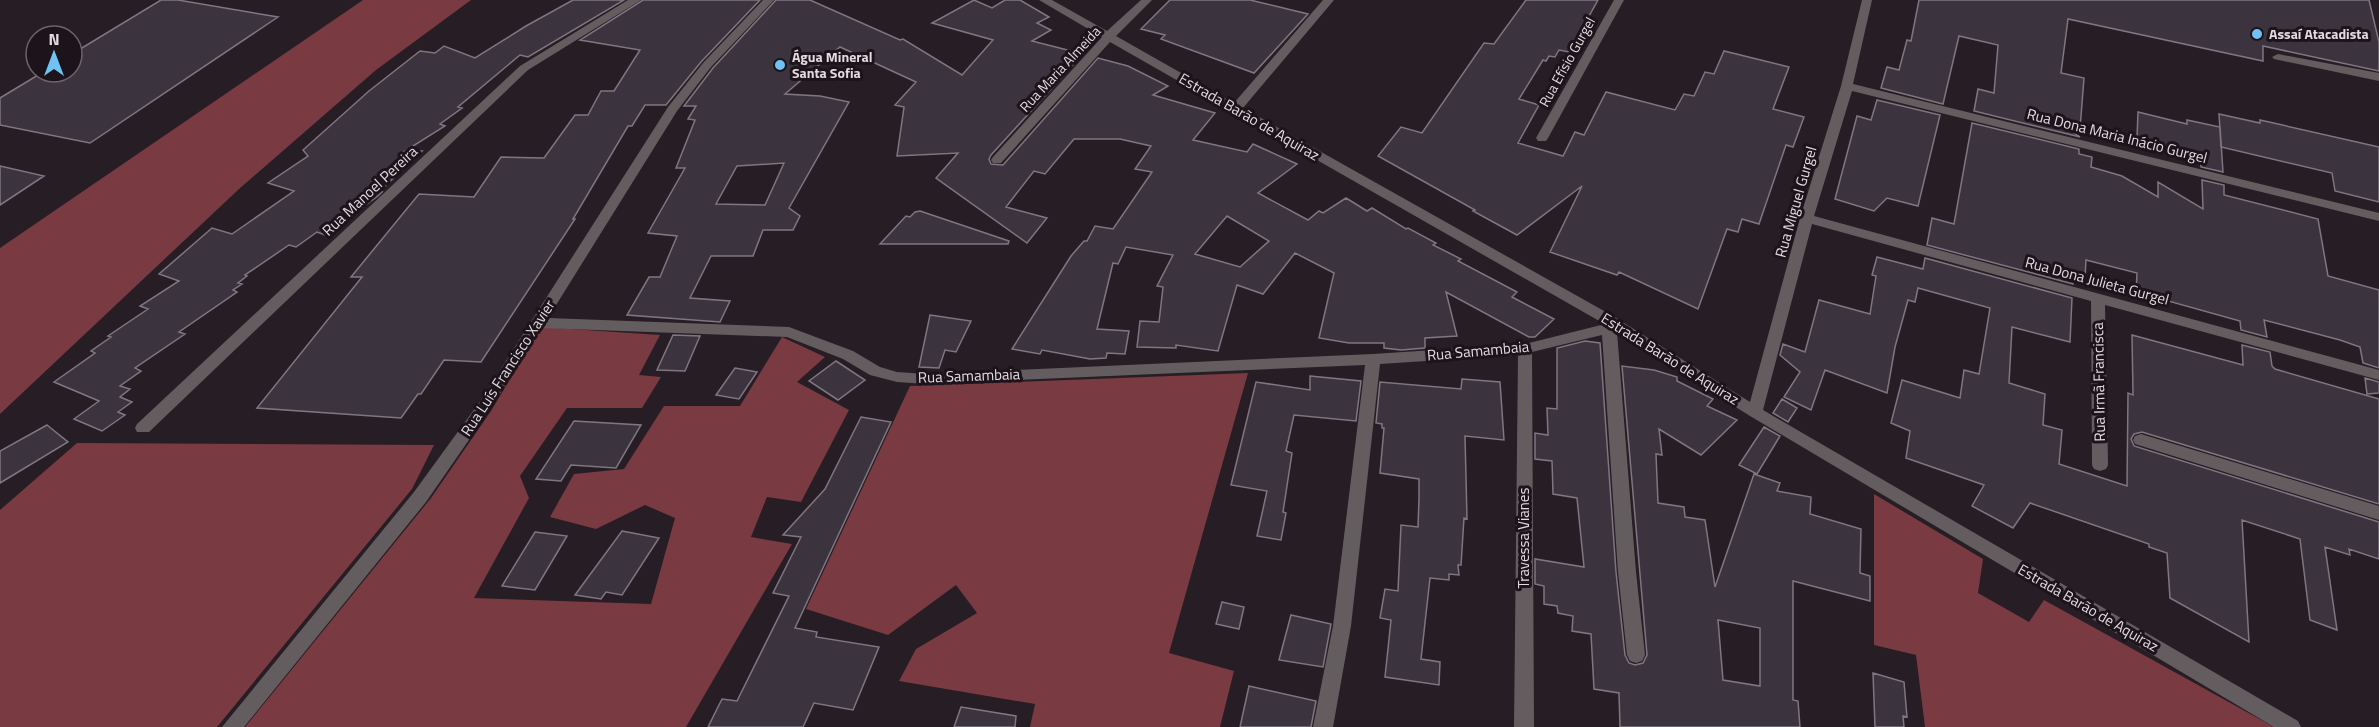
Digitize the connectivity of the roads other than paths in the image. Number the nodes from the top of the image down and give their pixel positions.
1 (636, 0) edge
2 (769, 0) edge
3 (1044, 0) edge
4 (1147, 0) edge
5 (1329, 0) edge
6 (1619, 0) edge
7 (1867, 0) edge
8 (1108, 37) junction
9 (2278, 57) dead end
10 (2379, 78) edge
11 (1846, 86) junction
12 (1235, 109) junction
13 (1542, 138) dead end
14 (997, 160) dead end
15 (2379, 217) edge
16 (1807, 218) junction
17 (2098, 299) junction
18 (538, 323) junction
19 (1609, 324) junction
20 (1525, 349) junction
21 (1373, 359) junction
22 (2379, 375) edge
23 (1755, 412) junction
24 (143, 428) dead end
25 (2141, 440) dead end
26 (2100, 465) dead end
27 (2379, 513) edge
28 (1636, 656) dead end
29 (232, 727) edge
30 (1323, 727) edge
31 (1524, 727) edge
32 (2291, 727) edge

1 - 24 street, Rua Manoel Pereira
2 - 18 street, Rua Luís Francisco Xavier
3 - 8 street, Estrada Barão de Aquiraz
4 - 8 street, Rua Maria Almeida
5 - 12 street
6 - 13 street, Rua Efísio Gurgel
7 - 11 street, Rua Miguel Gurgel
8 - 12 street, Estrada Barão de Aquiraz
8 - 14 street, Rua Maria Almeida
9 - 10 street
11 - 15 street, Rua Dona Maria Inácio Gurgel
11 - 16 street, Rua Miguel Gurgel
12 - 19 street, Estrada Barão de Aquiraz
16 - 17 street, Rua Dona Julieta Gurgel
16 - 23 street, Rua Miguel Gurgel
17 - 22 street, Rua Dona Julieta Gurgel
17 - 26 street, Rua Irmã Francisca
18 - 21 street, Rua Samambaia
18 - 29 street, Rua Luís Francisco Xavier
19 - 20 street, Rua Samambaia
19 - 23 street, Estrada Barão de Aquiraz
19 - 28 street
20 - 21 street, Rua Samambaia
20 - 31 street, Travessa Vianes
21 - 30 street
23 - 32 street, Estrada Barão de Aquiraz
25 - 27 street

